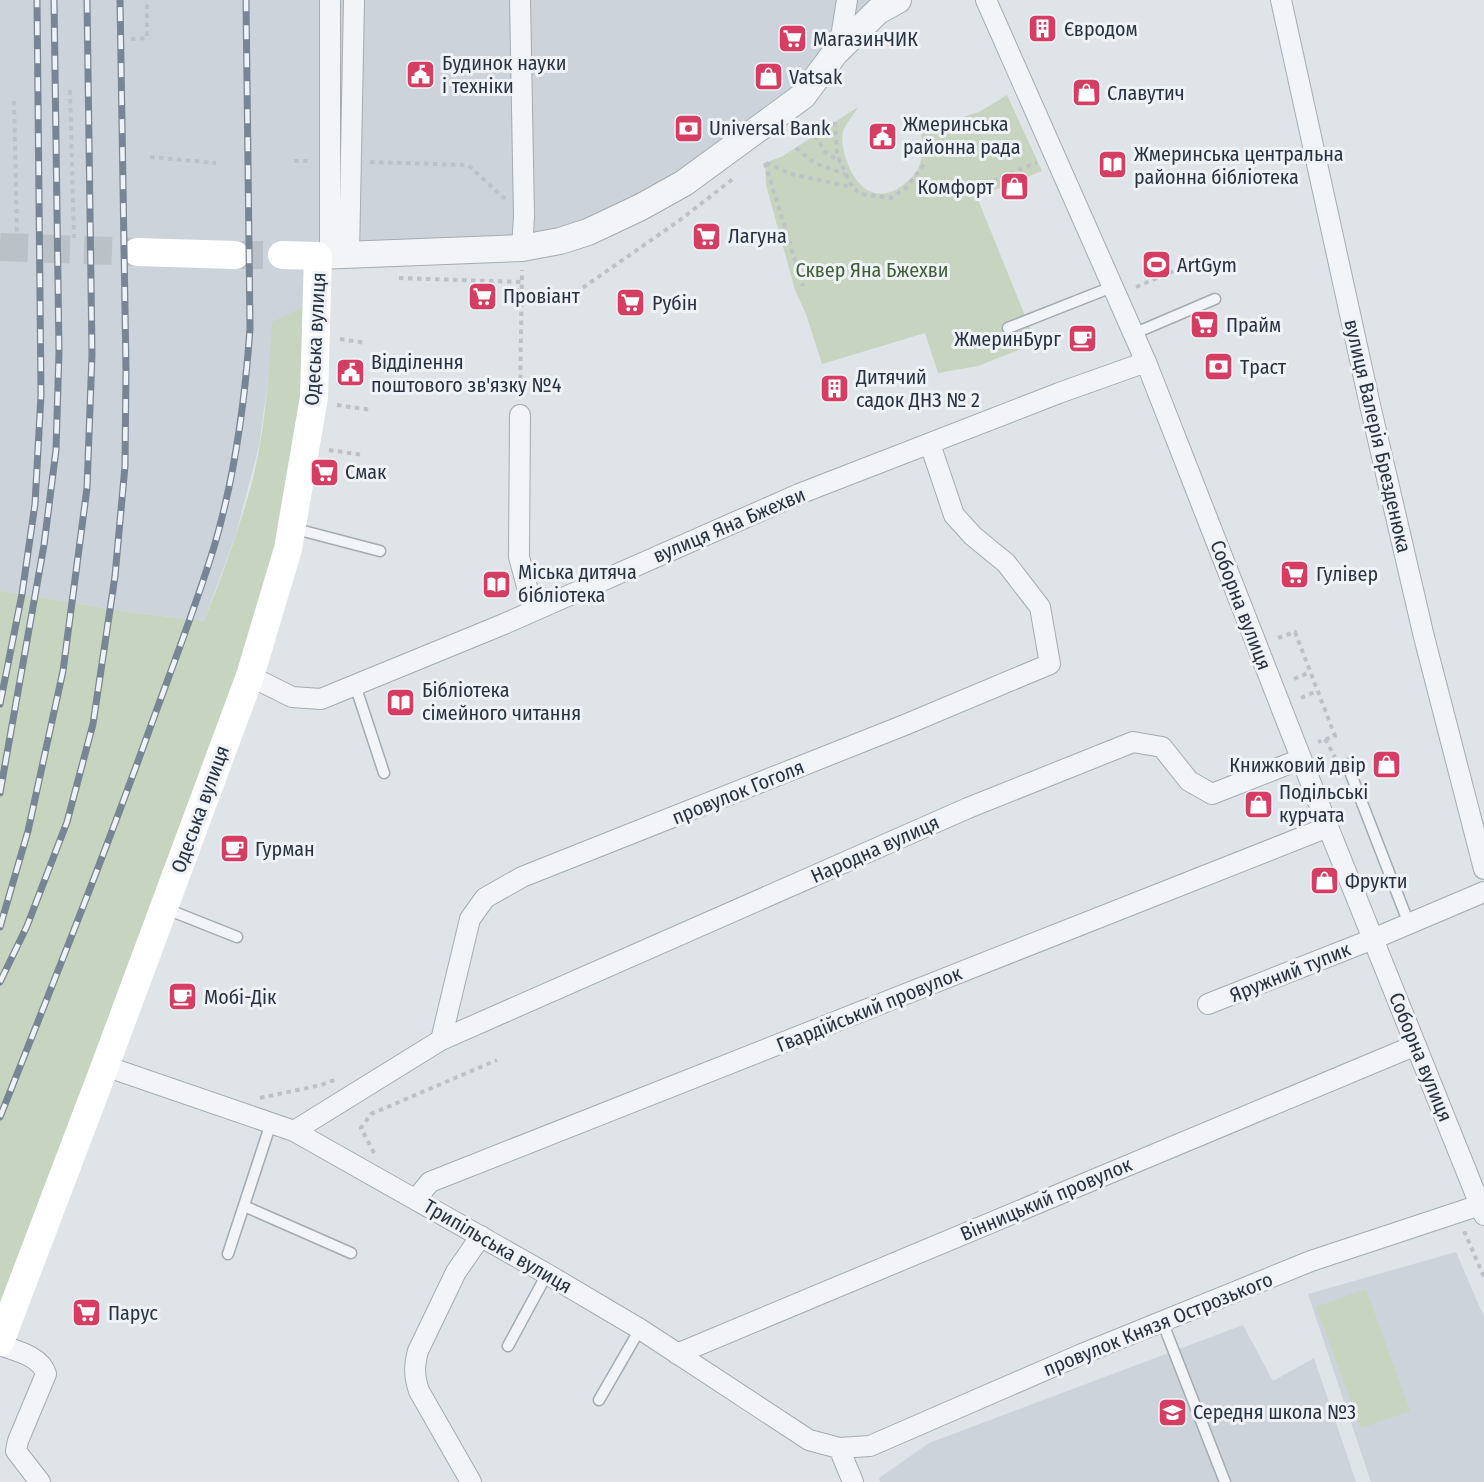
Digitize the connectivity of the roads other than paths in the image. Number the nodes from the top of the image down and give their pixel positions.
1 (330, 0) edge
2 (354, 0) edge
3 (520, 0) edge
4 (847, 0) edge
5 (898, 0) edge
6 (986, 0) edge
7 (1281, 0) edge
8 (835, 53) junction
9 (340, 161) junction
10 (522, 248) junction
11 (138, 252) tunnel mouth
12 (235, 255) tunnel mouth
13 (282, 255) tunnel mouth
14 (332, 255) junction
15 (1112, 287) junction
16 (1215, 299) dead end
17 (1008, 328) dead end
18 (1133, 334) junction
19 (1146, 362) junction
20 (520, 415) road end
21 (930, 444) junction
22 (292, 528) junction
23 (380, 551) dead end
24 (534, 609) junction
25 (250, 676) junction
26 (355, 685) junction
27 (1301, 759) junction
28 (1342, 763) road end
29 (384, 773) dead end
30 (1328, 827) junction
31 (1484, 869) edge
32 (1484, 892) edge
33 (163, 908) junction
34 (1409, 924) junction
35 (237, 937) dead end
36 (1373, 939) junction
37 (1208, 1004) dead end
38 (441, 1040) junction
39 (1416, 1045) junction
40 (105, 1066) junction
41 (271, 1123) junction
42 (294, 1131) junction
43 (417, 1199) junction
44 (244, 1206) junction
45 (1482, 1210) edge
46 (481, 1236) junction
47 (351, 1253) dead end
48 (228, 1254) dead end
49 (547, 1274) junction
50 (1162, 1321) junction
51 (640, 1329) junction
52 (0, 1343) edge
53 (508, 1346) dead end
54 (677, 1354) junction
55 (599, 1400) dead end
56 (839, 1448) junction
57 (40, 1482) edge
58 (471, 1482) edge
59 (853, 1482) edge
60 (1225, 1482) edge

1 - 9 street
2 - 9 street
3 - 10 street
4 - 8 street
5 - 8 street
6 - 15 street, Соборна вулиця
7 - 31 street, вулиця Валерія Брезденюка
8 - 10 street
9 - 14 street
10 - 14 street
11 - 12 main road
13 - 14 main road
14 - 22 main road, Одеська вулиця
15 - 17 lane
15 - 18 street, Соборна вулиця
16 - 18 lane
18 - 19 street, Соборна вулиця
19 - 21 street, вулиця Яна Бжехви
19 - 27 street, Соборна вулиця
20 - 24 street
21 - 24 street, вулиця Яна Бжехви
21 - 38 street, провулок Гоголя
22 - 23 lane
22 - 25 main road, Одеська вулиця
24 - 26 street, вулиця Яна Бжехви
25 - 26 street, вулиця Яна Бжехви
25 - 33 main road, Одеська вулиця
26 - 29 lane
27 - 30 street, Соборна вулиця
27 - 38 street, Народна вулиця
28 - 34 lane
30 - 36 street, Соборна вулиця
30 - 43 street, Гвардійський провулок
32 - 34 street, Яружний тупик
33 - 35 lane
33 - 40 main road, Одеська вулиця
34 - 36 street, Яружний тупик
36 - 37 street, Яружний тупик
36 - 39 street, Соборна вулиця
38 - 42 street
39 - 45 street, Соборна вулиця
39 - 54 street, Вінницький провулок
40 - 41 street, Трипільська вулиця
40 - 52 main road, Одеська вулиця
41 - 42 street, Трипільська вулиця
41 - 44 lane
42 - 43 street, Трипільська вулиця
43 - 46 street, Трипільська вулиця
44 - 47 lane
44 - 48 lane
45 - 50 street, провулок Князя Острозького
46 - 49 street, Трипільська вулиця
46 - 58 street
49 - 51 street, Трипільська вулиця
49 - 53 lane
50 - 56 street, провулок Князя Острозького
50 - 60 lane
51 - 54 street, Трипільська вулиця
51 - 55 lane
52 - 57 street
54 - 56 street, Трипільська вулиця
56 - 59 street

